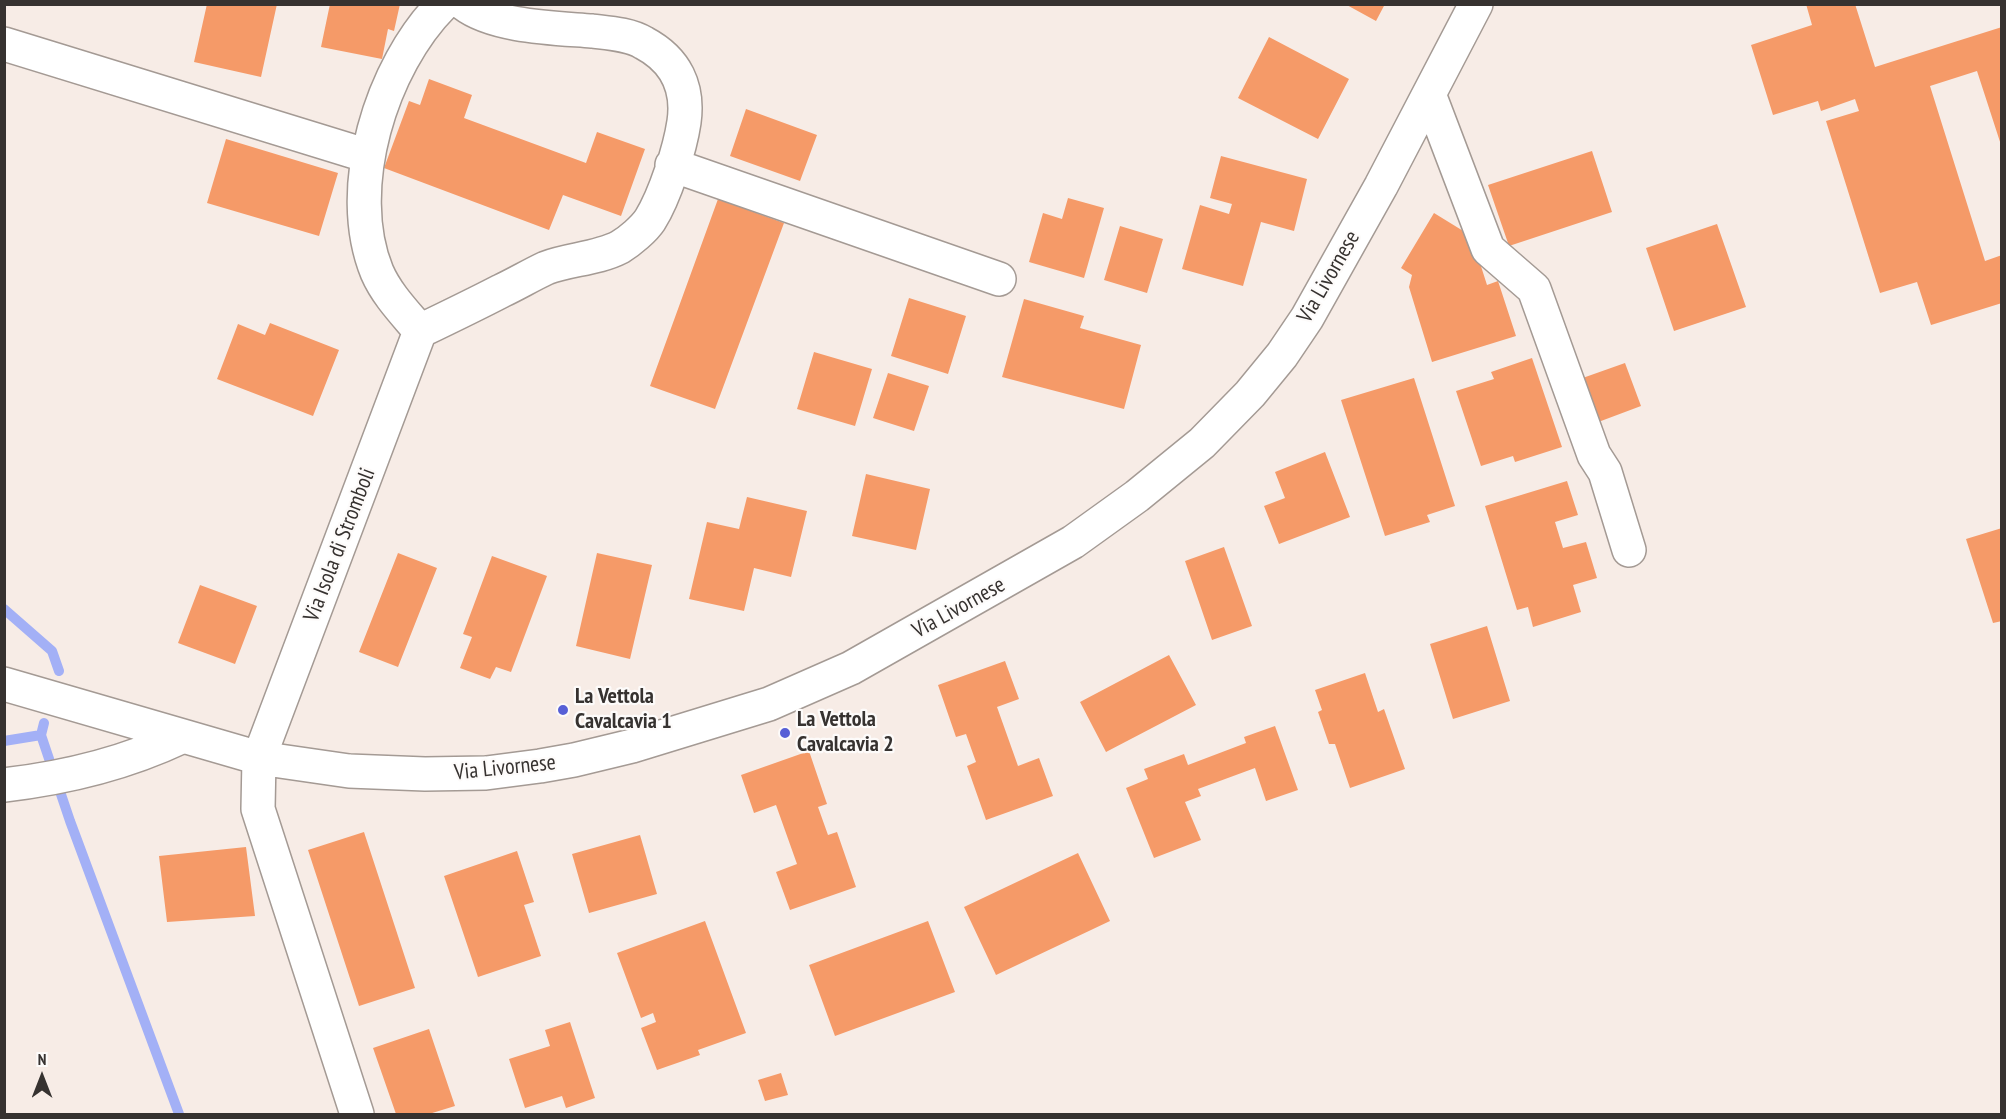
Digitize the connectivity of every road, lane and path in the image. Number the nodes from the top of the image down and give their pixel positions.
1 (443, 4) edge
2 (464, 4) edge
3 (1476, 4) edge
4 (4, 45) edge
5 (1429, 94) junction
6 (368, 156) junction
7 (672, 165) junction
8 (999, 279) dead end
9 (420, 332) junction
10 (1629, 550) dead end
11 (4, 684) edge
12 (181, 736) junction
13 (259, 759) junction
14 (4, 785) edge
15 (357, 1114) edge

1 - 6 street
2 - 7 street
3 - 5 street, Via Livornese
4 - 6 street
5 - 10 street
5 - 13 street, Via Livornese
6 - 9 street
7 - 8 street
7 - 9 street
9 - 13 street, Via Isola di Stromboli
11 - 12 street, Via Livornese
12 - 13 street, Via Livornese
12 - 14 street
13 - 15 street, Via Isola di Stromboli

